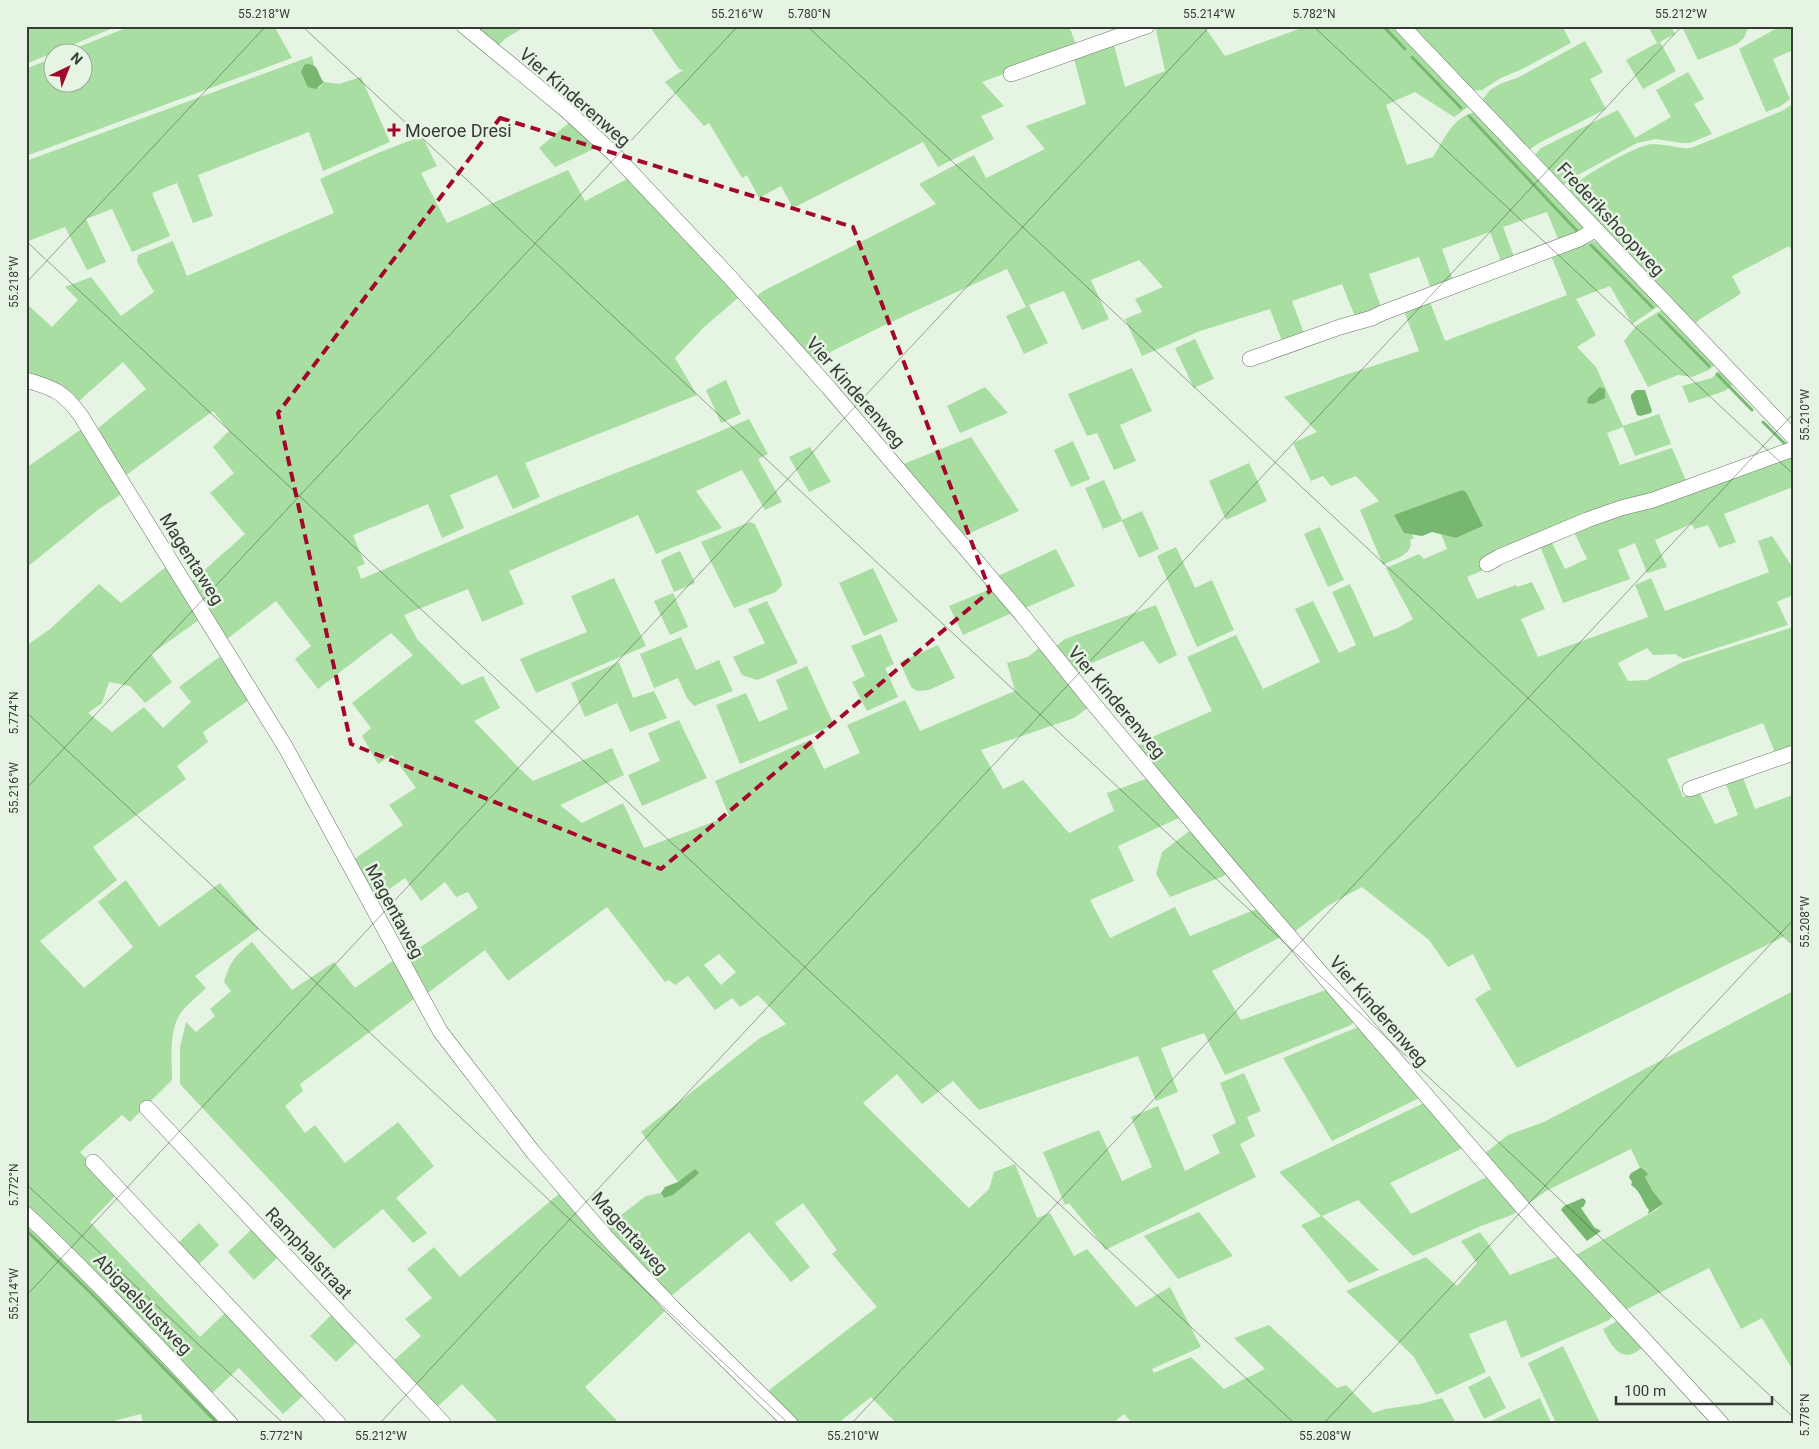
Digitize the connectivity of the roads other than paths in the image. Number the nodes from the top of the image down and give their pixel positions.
1 (464, 26) edge
2 (1147, 26) edge
3 (1402, 26) edge
4 (1011, 74) dead end
5 (1595, 230) junction
6 (1250, 360) dead end
7 (26, 380) edge
8 (1793, 437) edge
9 (1793, 449) edge
10 (1487, 564) dead end
11 (1793, 752) edge
12 (1690, 789) dead end
13 (148, 1108) dead end
14 (94, 1162) dead end
15 (26, 1214) edge
16 (230, 1423) edge
17 (338, 1423) edge
18 (444, 1423) edge
19 (790, 1423) edge
20 (1721, 1423) edge

1 - 20 street, Vier Kinderenweg
2 - 4 street
3 - 5 street, Frederikshoopweg
5 - 6 street
5 - 8 street, Frederikshoopweg
7 - 19 street, Magentaweg
9 - 10 street
11 - 12 street
13 - 18 street, Ramphalstraat
14 - 17 street
15 - 16 street, Abigaelslustweg

